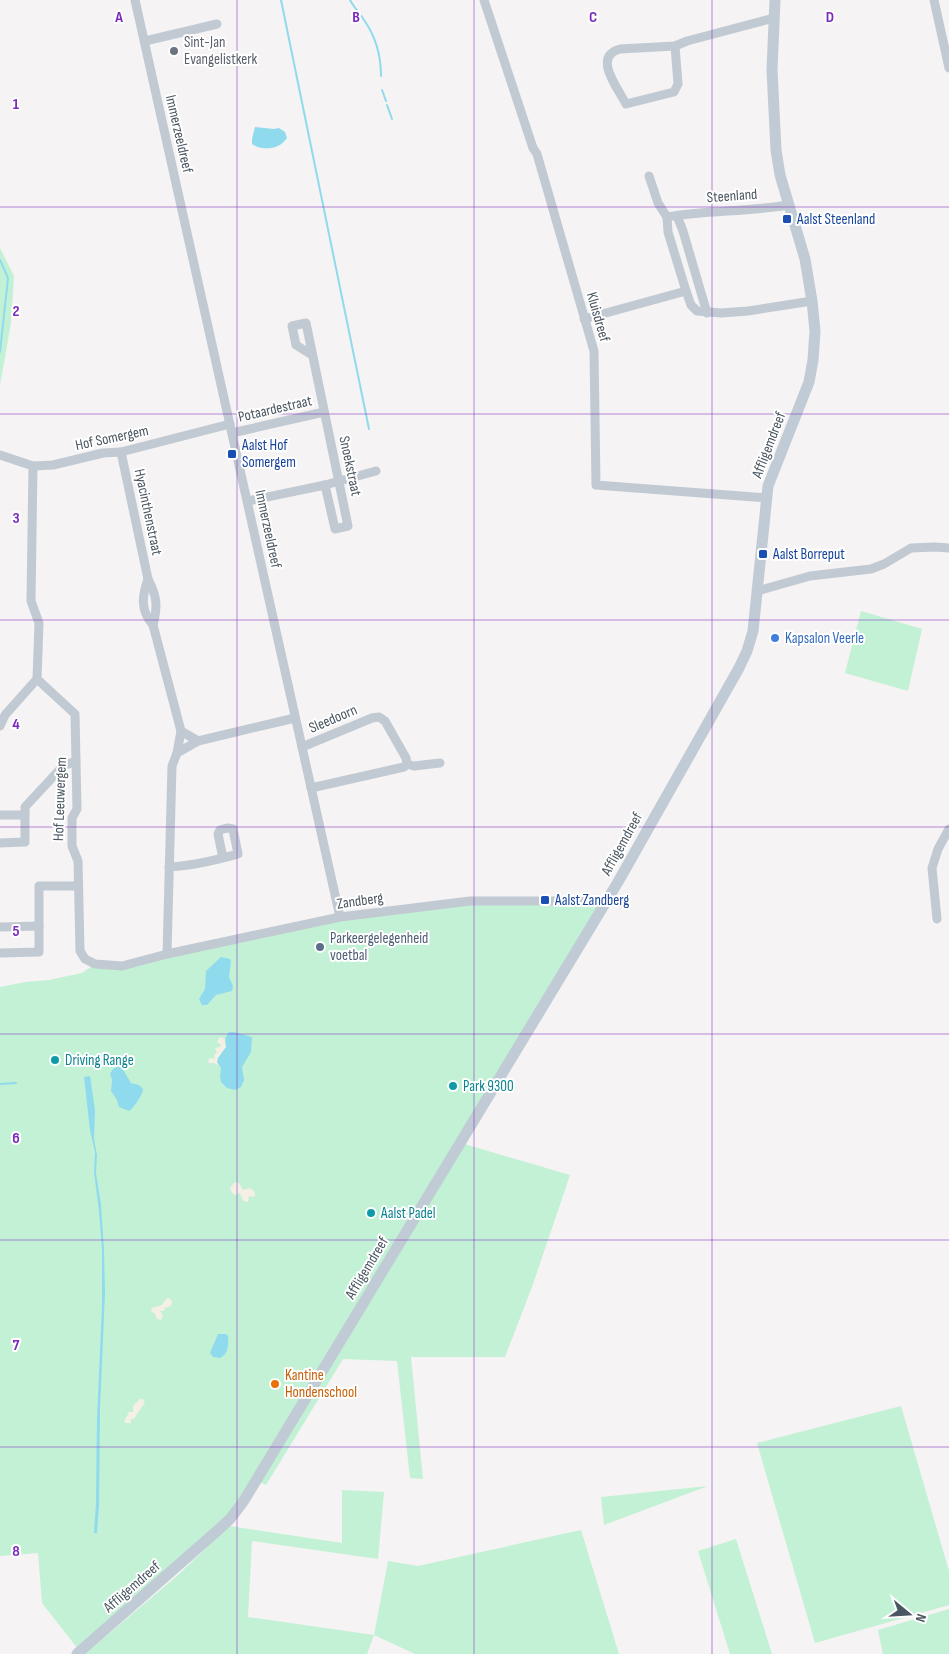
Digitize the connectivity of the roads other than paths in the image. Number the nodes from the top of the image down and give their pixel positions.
1 (135, 0) edge
2 (484, 0) edge
3 (775, 0) edge
4 (934, 0) edge
5 (774, 18) junction
6 (217, 24) dead end
7 (144, 41) junction
8 (675, 46) junction
9 (949, 68) edge
10 (649, 176) dead end
11 (788, 205) junction
12 (672, 216) junction
13 (686, 291) junction
14 (812, 301) junction
15 (707, 313) junction
16 (584, 320) junction
17 (312, 355) dead end
18 (324, 412) junction
19 (231, 428) junction
20 (121, 452) junction
21 (0, 455) edge
22 (33, 466) junction
23 (376, 471) dead end
24 (340, 482) junction
25 (325, 485) junction
26 (767, 498) junction
27 (248, 501) junction
28 (949, 548) edge
29 (148, 579) junction
30 (757, 591) junction
31 (153, 625) junction
32 (37, 679) junction
33 (296, 718) junction
34 (0, 726) edge
35 (182, 731) junction
36 (198, 741) junction
37 (302, 748) junction
38 (177, 753) junction
39 (76, 761) junction
40 (440, 763) dead end
41 (407, 764) junction
42 (311, 788) junction
43 (25, 814) junction
44 (0, 815) edge
45 (949, 828) edge
46 (0, 843) edge
47 (223, 858) dead end
48 (169, 867) junction
49 (78, 886) junction
50 (607, 902) junction
51 (340, 917) junction
52 (937, 919) dead end
53 (39, 926) junction
54 (0, 927) edge
55 (0, 953) edge
56 (166, 954) junction
57 (122, 966) joint
58 (77, 1654) edge

1 - 7 street, Immerzeeldreef
2 - 16 street, Kluisdreef
3 - 5 street, Affligemdreef
4 - 9 street
5 - 8 street
5 - 11 street, Affligemdreef
6 - 7 street
7 - 19 street, Immerzeeldreef
8 - 8 street
10 - 12 street
11 - 12 street, Steenland
11 - 14 street, Affligemdreef
12 - 13 street
12 - 15 street
13 - 15 street
13 - 16 street
14 - 15 street
14 - 26 street, Affligemdreef
16 - 26 street, Kluisdreef
17 - 18 street, Snoekstraat
18 - 19 street, Potaardestraat
18 - 24 street, Snoekstraat
19 - 20 street, Hof Somergem
19 - 27 street, Immerzeeldreef
20 - 22 street, Hof Somergem
20 - 29 street, Hyacinthenstraat
21 - 22 street, Hof Somergem
22 - 32 street
23 - 24 street
24 - 25 street
24 - 25 street, Snoekstraat
25 - 27 street
26 - 30 street, Affligemdreef
27 - 33 street, Immerzeeldreef
28 - 30 street
29 - 31 street, Hyacinthenstraat
29 - 31 street, Hyacinthenstraat
30 - 50 street, Affligemdreef
31 - 35 street, Hyacinthenstraat
32 - 34 street
32 - 39 street, Hof Leeuwergem
33 - 36 street
33 - 37 street, Immerzeeldreef
35 - 36 street
35 - 38 street, Hyacinthenstraat
36 - 38 street
37 - 41 street, Sleedoorn
37 - 42 street, Immerzeeldreef
38 - 48 street, Hyacinthenstraat
39 - 43 street
39 - 49 street, Hof Leeuwergem
40 - 41 street
41 - 42 street
42 - 51 street, Immerzeeldreef
43 - 44 street
43 - 46 street
45 - 52 street
47 - 48 street
48 - 56 street, Hyacinthenstraat
49 - 53 street
49 - 57 street, Hof Leeuwergem
50 - 51 street, Zandberg
50 - 58 street, Affligemdreef
51 - 56 street, Zandberg
53 - 54 street
53 - 55 street
56 - 57 street, Zandberg

